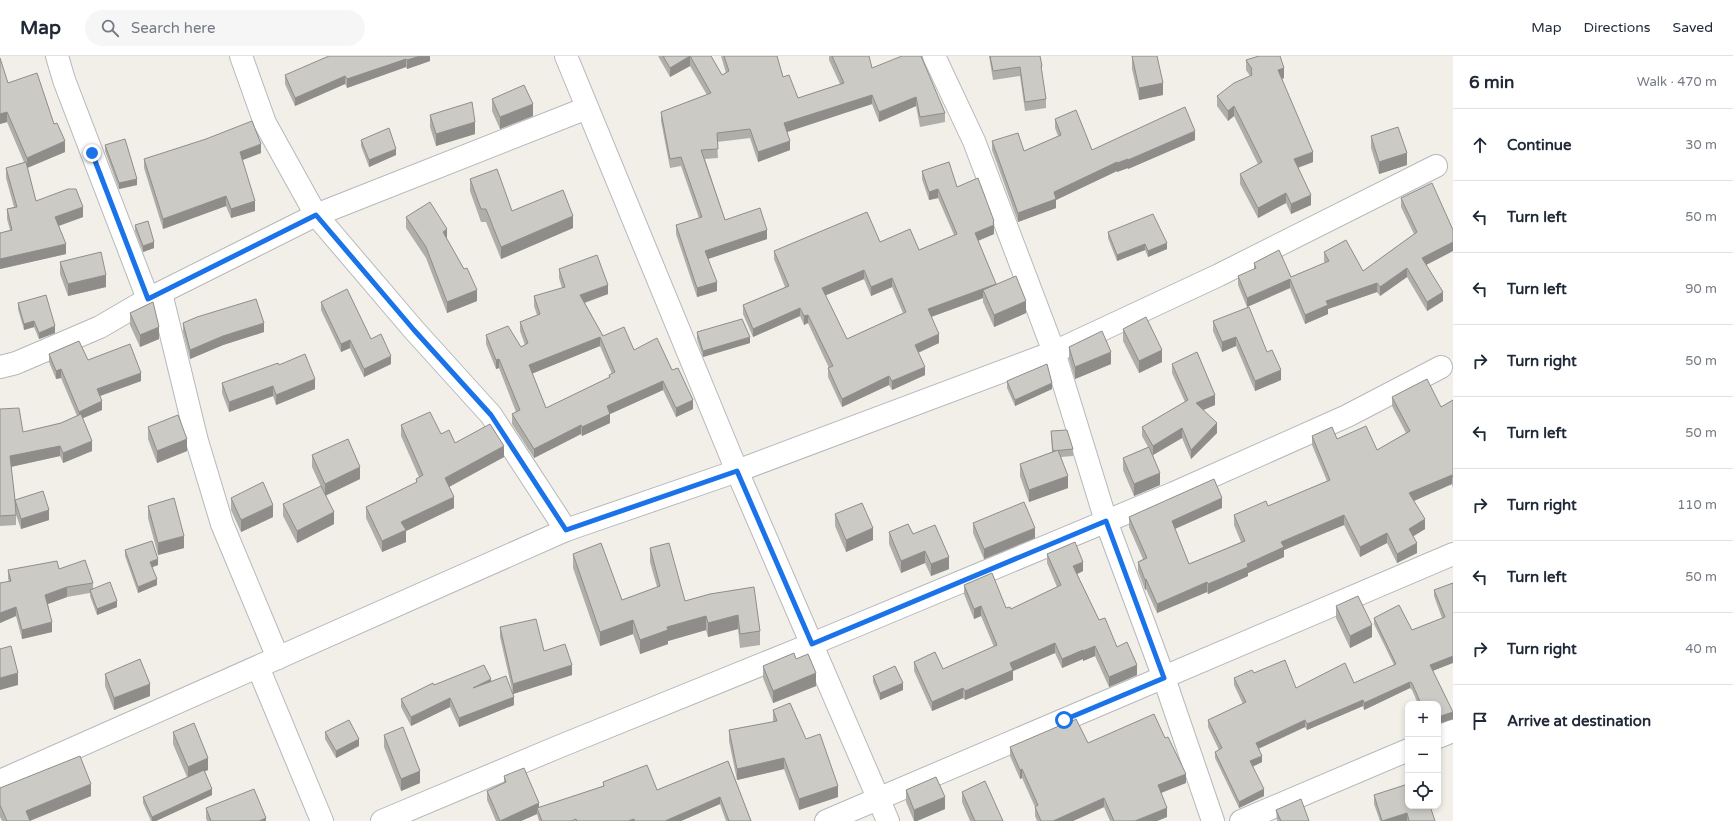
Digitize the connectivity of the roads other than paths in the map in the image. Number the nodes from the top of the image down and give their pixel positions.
1 (57, 56) edge
2 (242, 56) edge
3 (566, 56) edge
4 (934, 56) edge
5 (587, 108) junction
6 (1436, 166) dead end
7 (316, 215) junction
8 (155, 296) junction
9 (1054, 352) junction
10 (0, 367) edge
11 (1441, 367) dead end
12 (737, 471) junction
13 (1106, 521) junction
14 (566, 530) junction
15 (1453, 554) edge
16 (812, 644) junction
17 (278, 658) junction
18 (258, 667) junction
19 (1164, 678) junction
20 (1453, 731) edge
21 (1441, 736) edge
22 (1405, 751) edge
23 (0, 780) edge
24 (880, 799) junction
25 (322, 821) edge
26 (382, 821) edge
27 (826, 821) edge
28 (888, 821) edge
29 (1213, 821) edge
30 (1241, 821) edge

1 - 8 street
2 - 7 street
3 - 5 street
4 - 9 street
5 - 7 street
5 - 12 street
6 - 9 street
7 - 8 street
7 - 14 street
8 - 10 street
8 - 17 street
9 - 12 street
9 - 13 street
11 - 13 street
12 - 14 street
12 - 16 street
13 - 16 street
13 - 19 street
14 - 17 street
15 - 19 street
16 - 24 street
16 - 26 street
17 - 18 street
18 - 23 street
18 - 25 street
19 - 24 street
19 - 29 street
20 - 21 street
22 - 30 street
24 - 27 street
24 - 28 street

